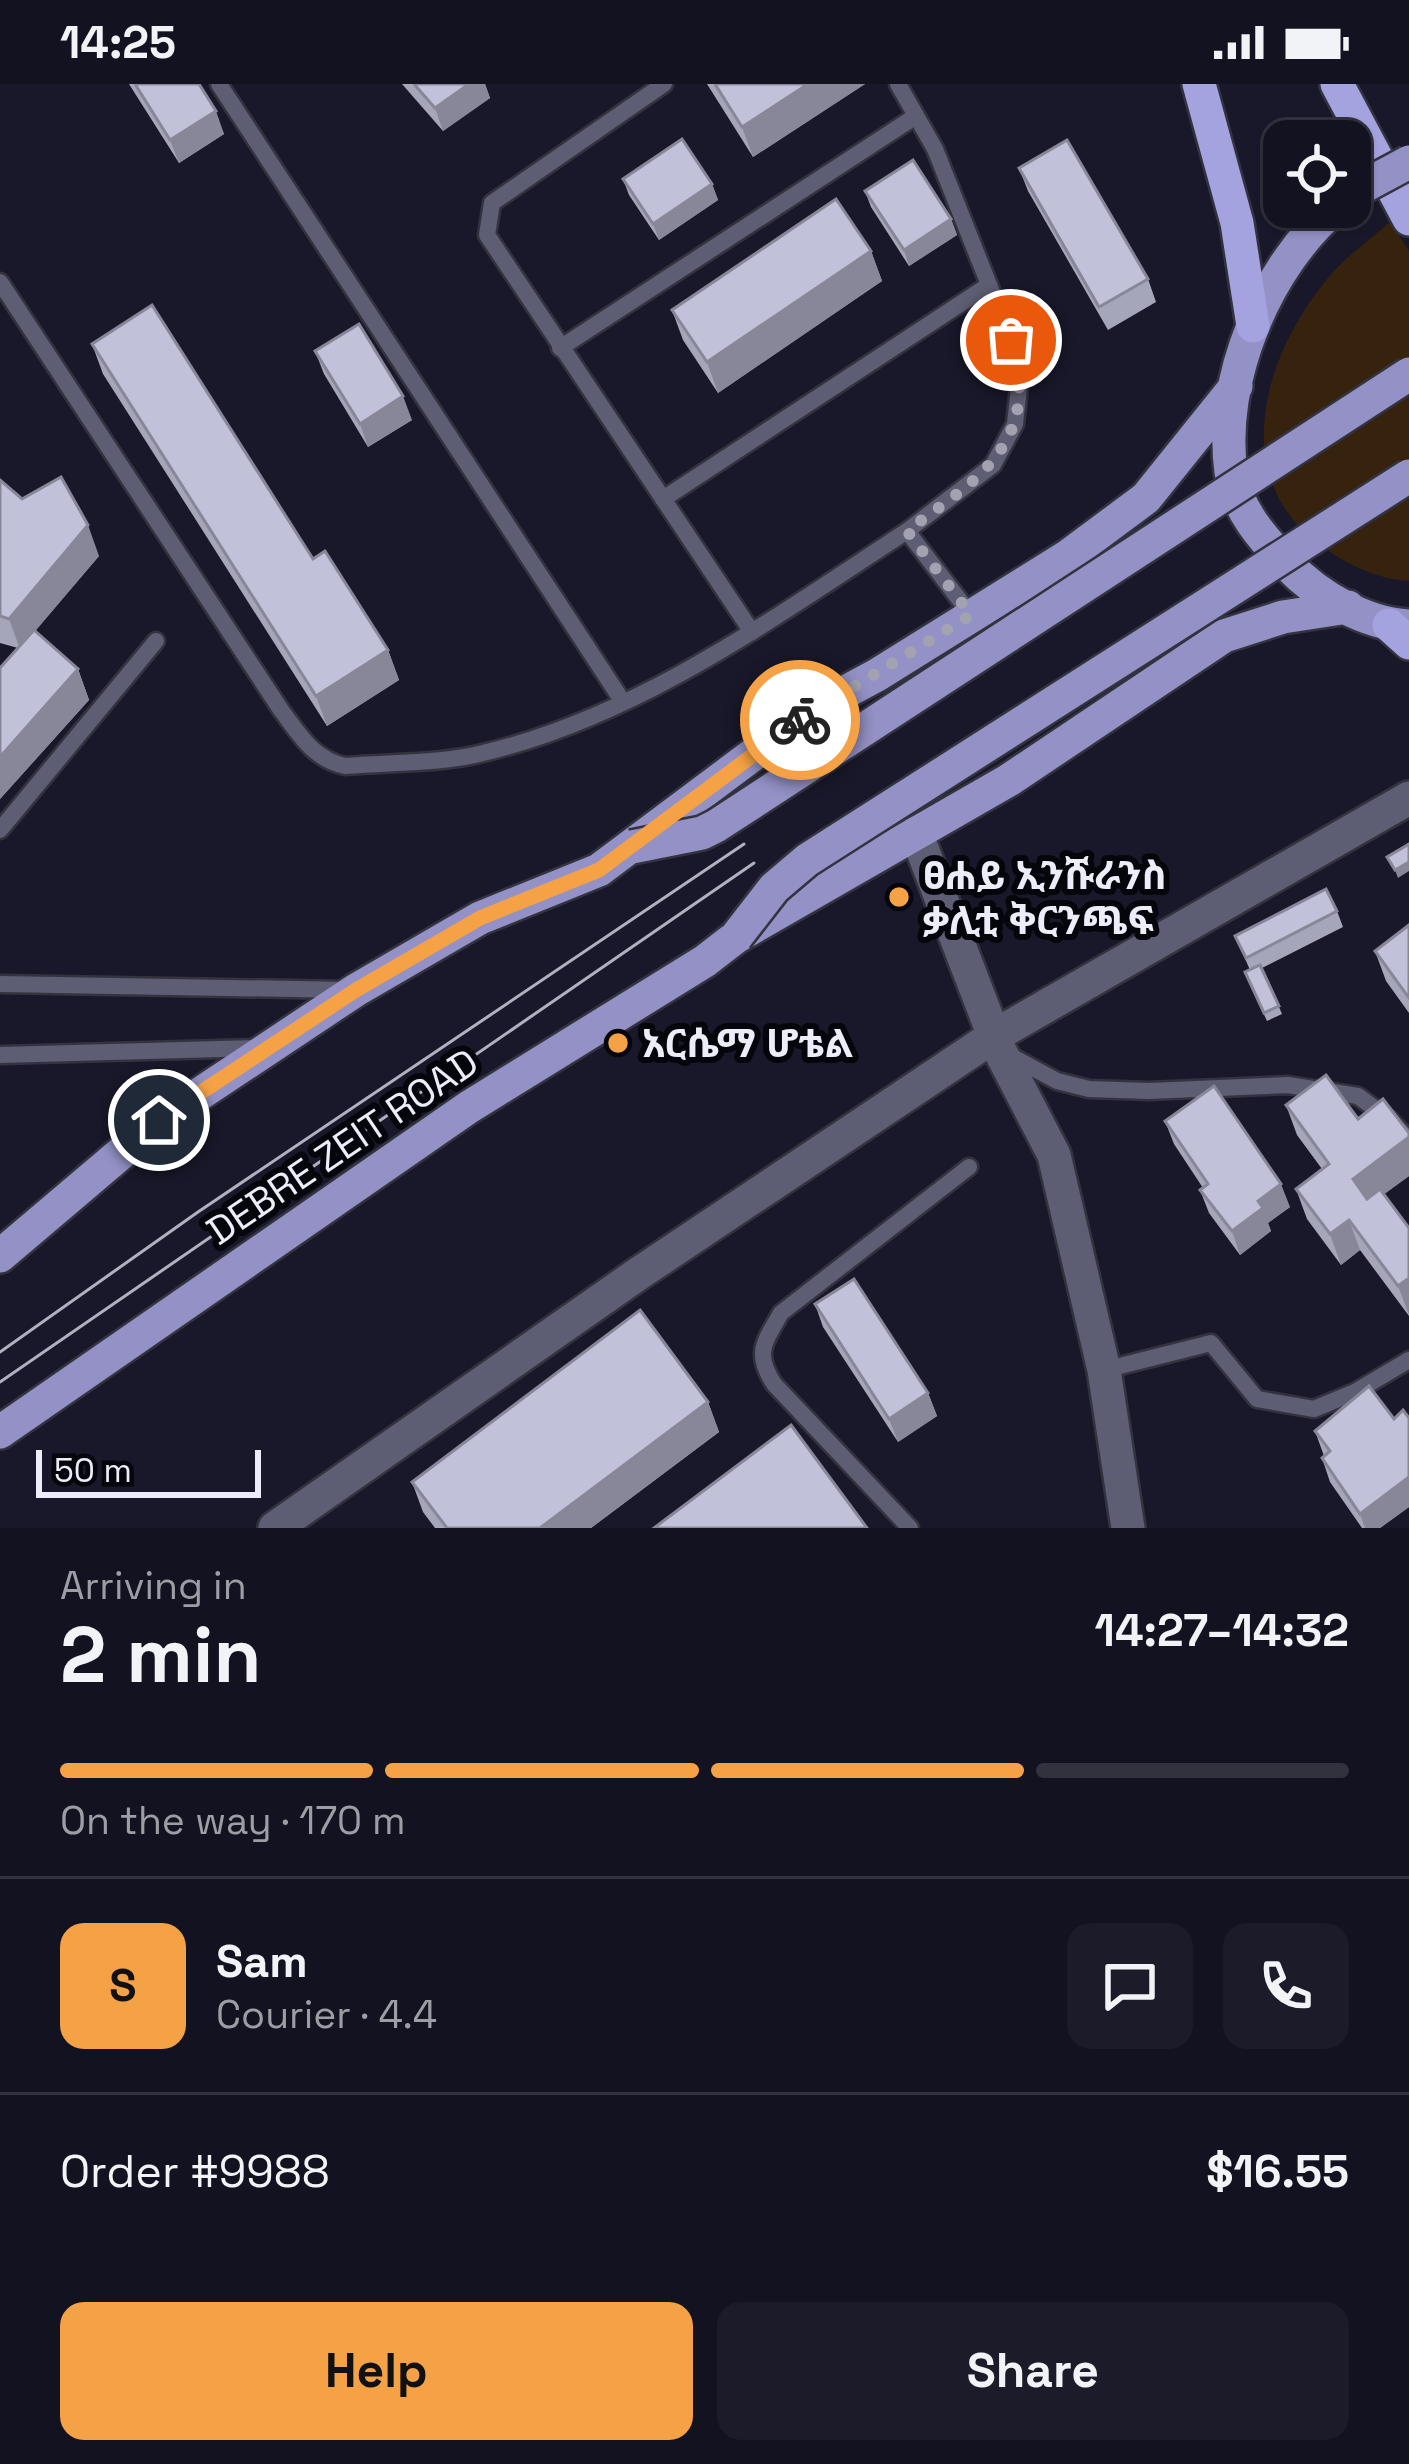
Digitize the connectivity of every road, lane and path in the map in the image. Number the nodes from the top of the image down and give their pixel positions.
1 (219, 84) edge
2 (664, 84) edge
3 (898, 84) edge
4 (1199, 84) edge
5 (1337, 84) edge
6 (916, 116) junction
7 (1409, 162) edge
8 (1371, 184) edge
9 (1409, 219) edge
10 (1320, 228) edge
11 (0, 282) edge
12 (989, 285) junction
13 (1252, 326) junction
14 (560, 348) junction
15 (1409, 374) edge
16 (1236, 386) junction
17 (1409, 476) edge
18 (663, 499) junction
19 (907, 531) junction
20 (1348, 608) junction
21 (971, 615) junction
22 (1403, 631) edge
23 (752, 632) junction
24 (156, 641) dead end
25 (623, 702) junction
26 (1409, 798) edge
27 (0, 830) edge
28 (916, 833) junction
29 (632, 847) junction
30 (736, 937) junction
31 (0, 984) edge
32 (356, 990) junction
33 (997, 1043) junction
34 (274, 1048) junction
35 (0, 1055) edge
36 (1409, 1140) edge
37 (969, 1167) dead end
38 (0, 1256) edge
39 (1409, 1360) edge
40 (1104, 1370) junction
41 (0, 1432) edge
42 (275, 1528) edge
43 (910, 1528) edge
44 (1128, 1528) edge

1 - 25 lane
2 - 14 lane
3 - 6 lane
4 - 13 highway
5 - 9 highway
6 - 12 lane
6 - 14 lane
7 - 8 main road, bridge
10 - 13 main road
11 - 25 lane
12 - 18 lane
12 - 19 lane
13 - 16 main road
14 - 18 lane
15 - 29 main road, bridge
16 - 20 main road
16 - 21 main road
17 - 30 main road, bridge
18 - 23 lane
19 - 21 lane
19 - 23 lane
20 - 22 main road
20 - 28 main road
21 - 29 main road
23 - 25 lane
24 - 27 lane
26 - 33 street
28 - 30 main road
28 - 33 street
29 - 32 main road
30 - 41 main road, DEBRE ZEIT ROAD
31 - 32 lane
32 - 34 main road
33 - 36 lane
33 - 40 street
33 - 42 street
34 - 35 lane
34 - 38 main road
37 - 43 lane
39 - 40 lane
40 - 44 street

